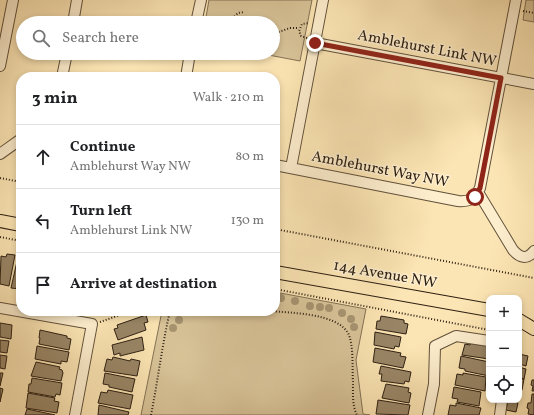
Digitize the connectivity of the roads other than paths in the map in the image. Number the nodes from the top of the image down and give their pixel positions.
1 (13, 0) edge
2 (77, 0) edge
3 (201, 0) edge
4 (323, 0) edge
5 (516, 0) edge
6 (74, 16) edge
7 (198, 16) edge
8 (315, 43) junction
9 (66, 60) edge
10 (189, 60) edge
11 (0, 66) edge
12 (63, 72) edge
13 (187, 72) edge
14 (501, 78) junction
15 (534, 84) edge
16 (16, 143) edge
17 (0, 154) edge
18 (280, 166) edge
19 (291, 168) junction
20 (478, 192) junction
21 (0, 221) edge
22 (16, 224) edge
23 (534, 251) edge
24 (280, 273) edge
25 (0, 308) edge
26 (486, 309) edge
27 (16, 311) edge
28 (46, 316) edge
29 (522, 316) edge
30 (534, 318) edge
31 (522, 322) edge
32 (534, 329) edge
33 (486, 341) edge
34 (502, 403) edge
35 (75, 415) edge
36 (428, 415) edge
37 (500, 415) edge

1 - 11 street
2 - 6 street
3 - 7 street
4 - 8 street
5 - 14 street
8 - 14 street, Amblehurst Link NW
8 - 19 street
9 - 12 street
10 - 13 street
14 - 15 street, Amblehurst Link NW
14 - 20 street
16 - 17 street
18 - 19 street, Amblehurst Way NW
19 - 20 street, Amblehurst Way NW
20 - 23 street
21 - 22 main road
24 - 26 main road, 144 Avenue NW
25 - 27 street
28 - 35 street
29 - 30 main road
31 - 32 main road
33 - 36 street
34 - 37 street

